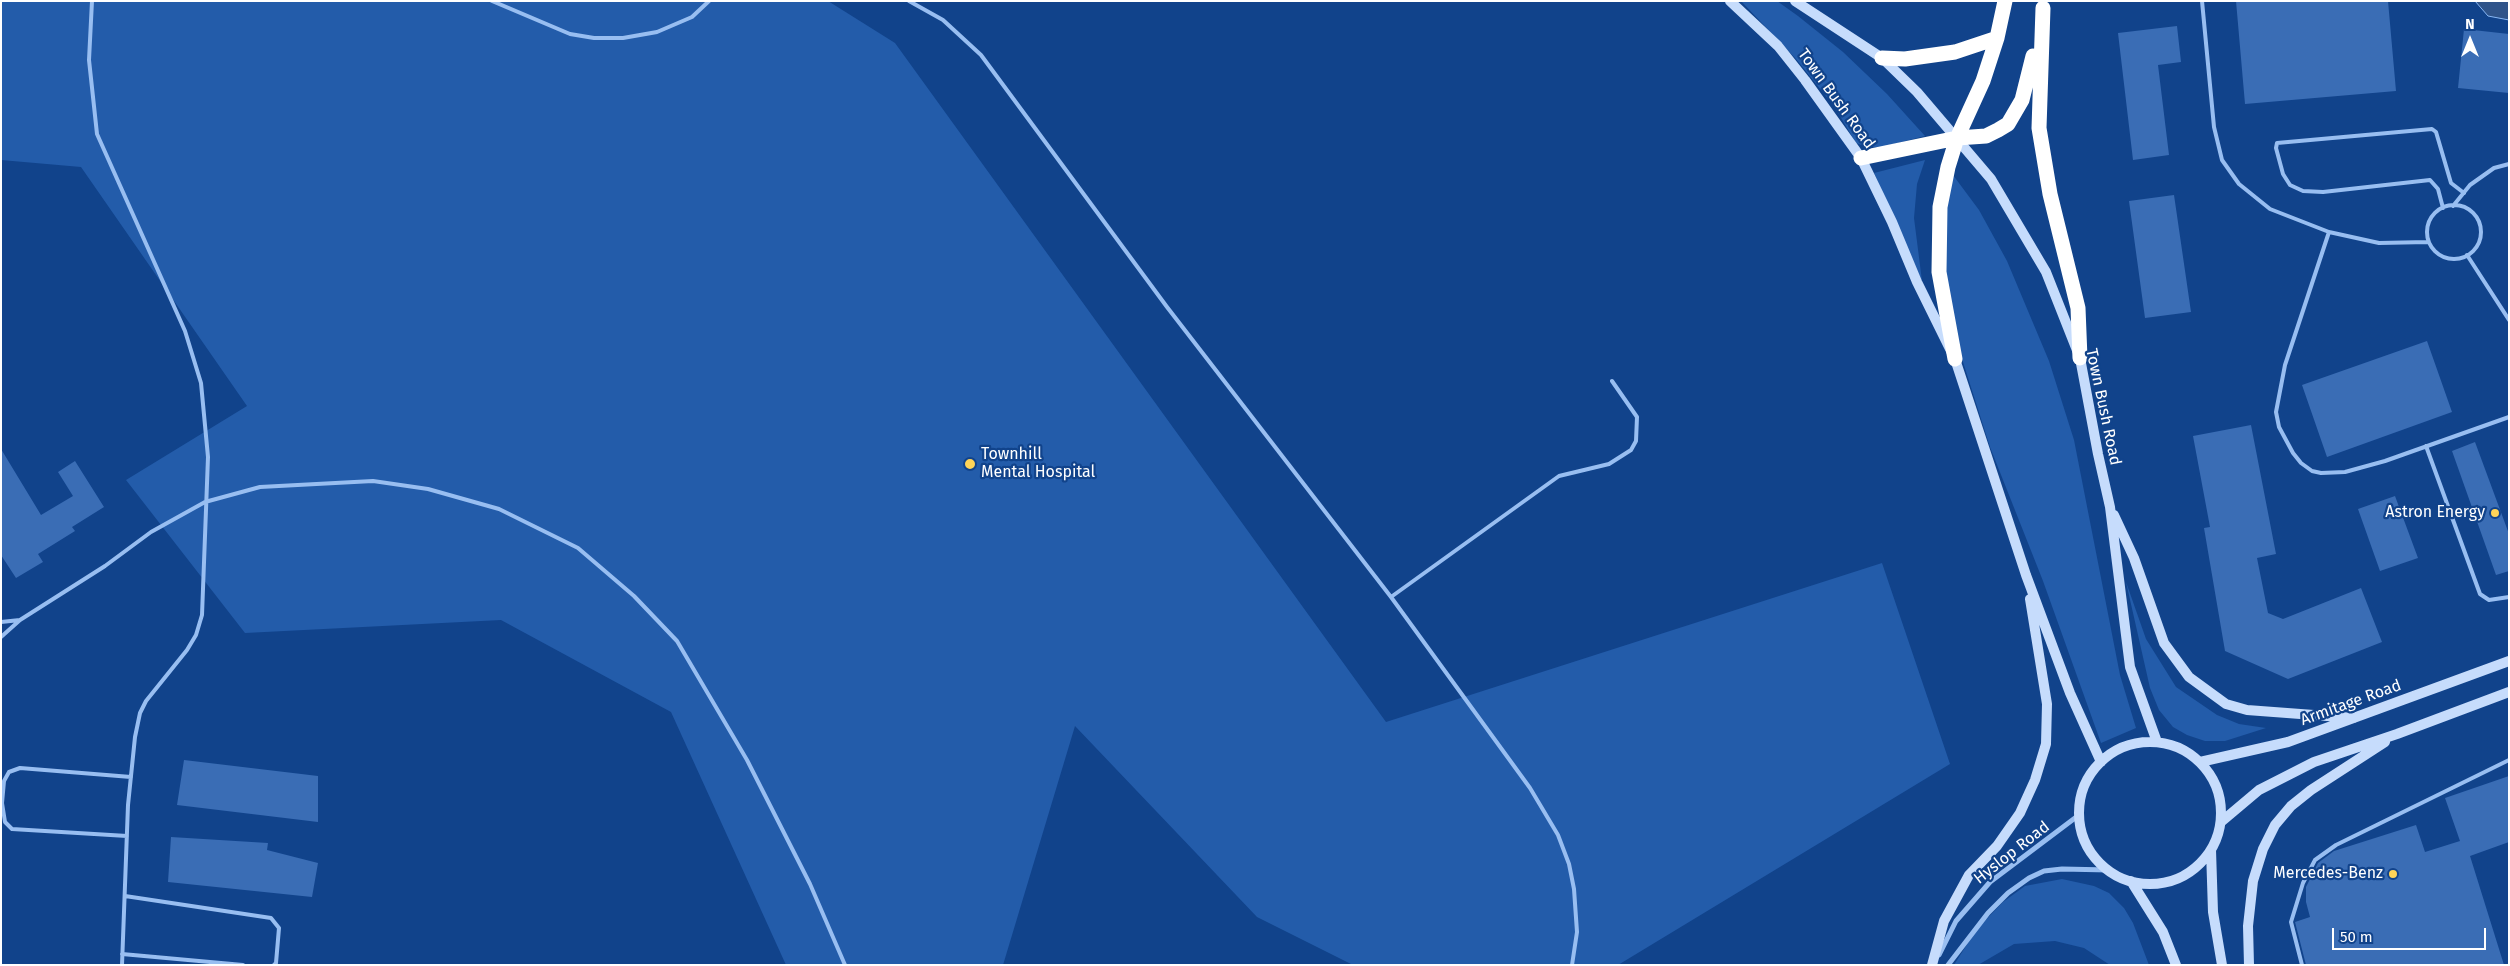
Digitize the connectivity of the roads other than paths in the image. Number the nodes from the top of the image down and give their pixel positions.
1 (92, 1) edge
2 (492, 1) edge
3 (709, 1) edge
4 (909, 1) edge
5 (1730, 1) edge
6 (1795, 1) edge
7 (2005, 1) edge
8 (2202, 1) edge
9 (2044, 5) edge
10 (1997, 38) junction
11 (1882, 58) junction
12 (1957, 138) junction
13 (1861, 158) junction
14 (2509, 164) edge
15 (2464, 193) junction
16 (2453, 206) junction
17 (2443, 208) junction
18 (2329, 232) junction
19 (2428, 242) junction
20 (2467, 256) junction
21 (2509, 320) edge
22 (2080, 358) junction
23 (1955, 359) junction
24 (1612, 381) dead end
25 (2509, 417) edge
26 (2426, 446) junction
27 (205, 502) junction
28 (2110, 507) junction
29 (2026, 575) junction
30 (1391, 597) junction
31 (2509, 597) edge
32 (20, 620) junction
33 (1, 622) edge
34 (1, 637) edge
35 (2509, 661) edge
36 (2509, 692) edge
37 (2354, 718) junction
38 (2397, 734) junction
39 (2157, 742) junction
40 (2509, 760) edge
41 (2101, 762) junction
42 (2200, 762) junction
43 (131, 777) junction
44 (2079, 815) junction
45 (2221, 822) junction
46 (127, 836) junction
47 (2211, 850) junction
48 (2109, 870) junction
49 (2131, 881) junction
50 (124, 896) junction
51 (122, 954) junction
52 (122, 965) edge
53 (243, 965) edge
54 (274, 965) edge
55 (845, 965) edge
56 (1572, 965) edge
57 (1933, 965) edge
58 (1948, 965) edge
59 (2176, 965) edge
60 (2222, 965) edge
61 (2249, 965) edge
62 (2302, 965) edge

1 - 27 lane
2 - 3 lane
4 - 30 lane
5 - 13 street, Town Bush Road
6 - 11 street, Town Bush Road
7 - 10 highway
8 - 18 lane
9 - 12 highway
9 - 22 highway
10 - 11 highway
10 - 12 highway
11 - 12 street, Town Bush Road
12 - 13 highway
12 - 22 street, Town Bush Road
12 - 23 highway
13 - 23 street, Town Bush Road
14 - 15 lane
15 - 16 lane
15 - 17 lane
16 - 17 lane
16 - 20 lane
17 - 19 lane
18 - 19 lane
18 - 26 lane
19 - 20 lane
20 - 21 lane
22 - 28 street, Town Bush Road
23 - 29 street, Town Bush Road
24 - 30 lane
25 - 26 lane
26 - 31 lane
27 - 32 lane
27 - 43 lane
27 - 55 lane
28 - 37 street
28 - 39 street, Town Bush Road
29 - 41 street, Town Bush Road
29 - 57 street
30 - 56 lane
32 - 33 lane
32 - 34 lane
35 - 37 street, Armitage Road
36 - 38 street
37 - 42 street, Armitage Road
38 - 45 street
38 - 61 street
39 - 41 street
39 - 42 street
40 - 62 lane
41 - 44 street
42 - 45 street
43 - 46 lane
43 - 46 lane
44 - 48 street
44 - 57 street, Hyslop Road
45 - 47 street
46 - 50 lane
47 - 49 street
47 - 60 street
48 - 49 street
48 - 58 street, Hyslop Road
49 - 59 street
50 - 51 lane
50 - 54 lane
51 - 52 lane
51 - 53 lane

